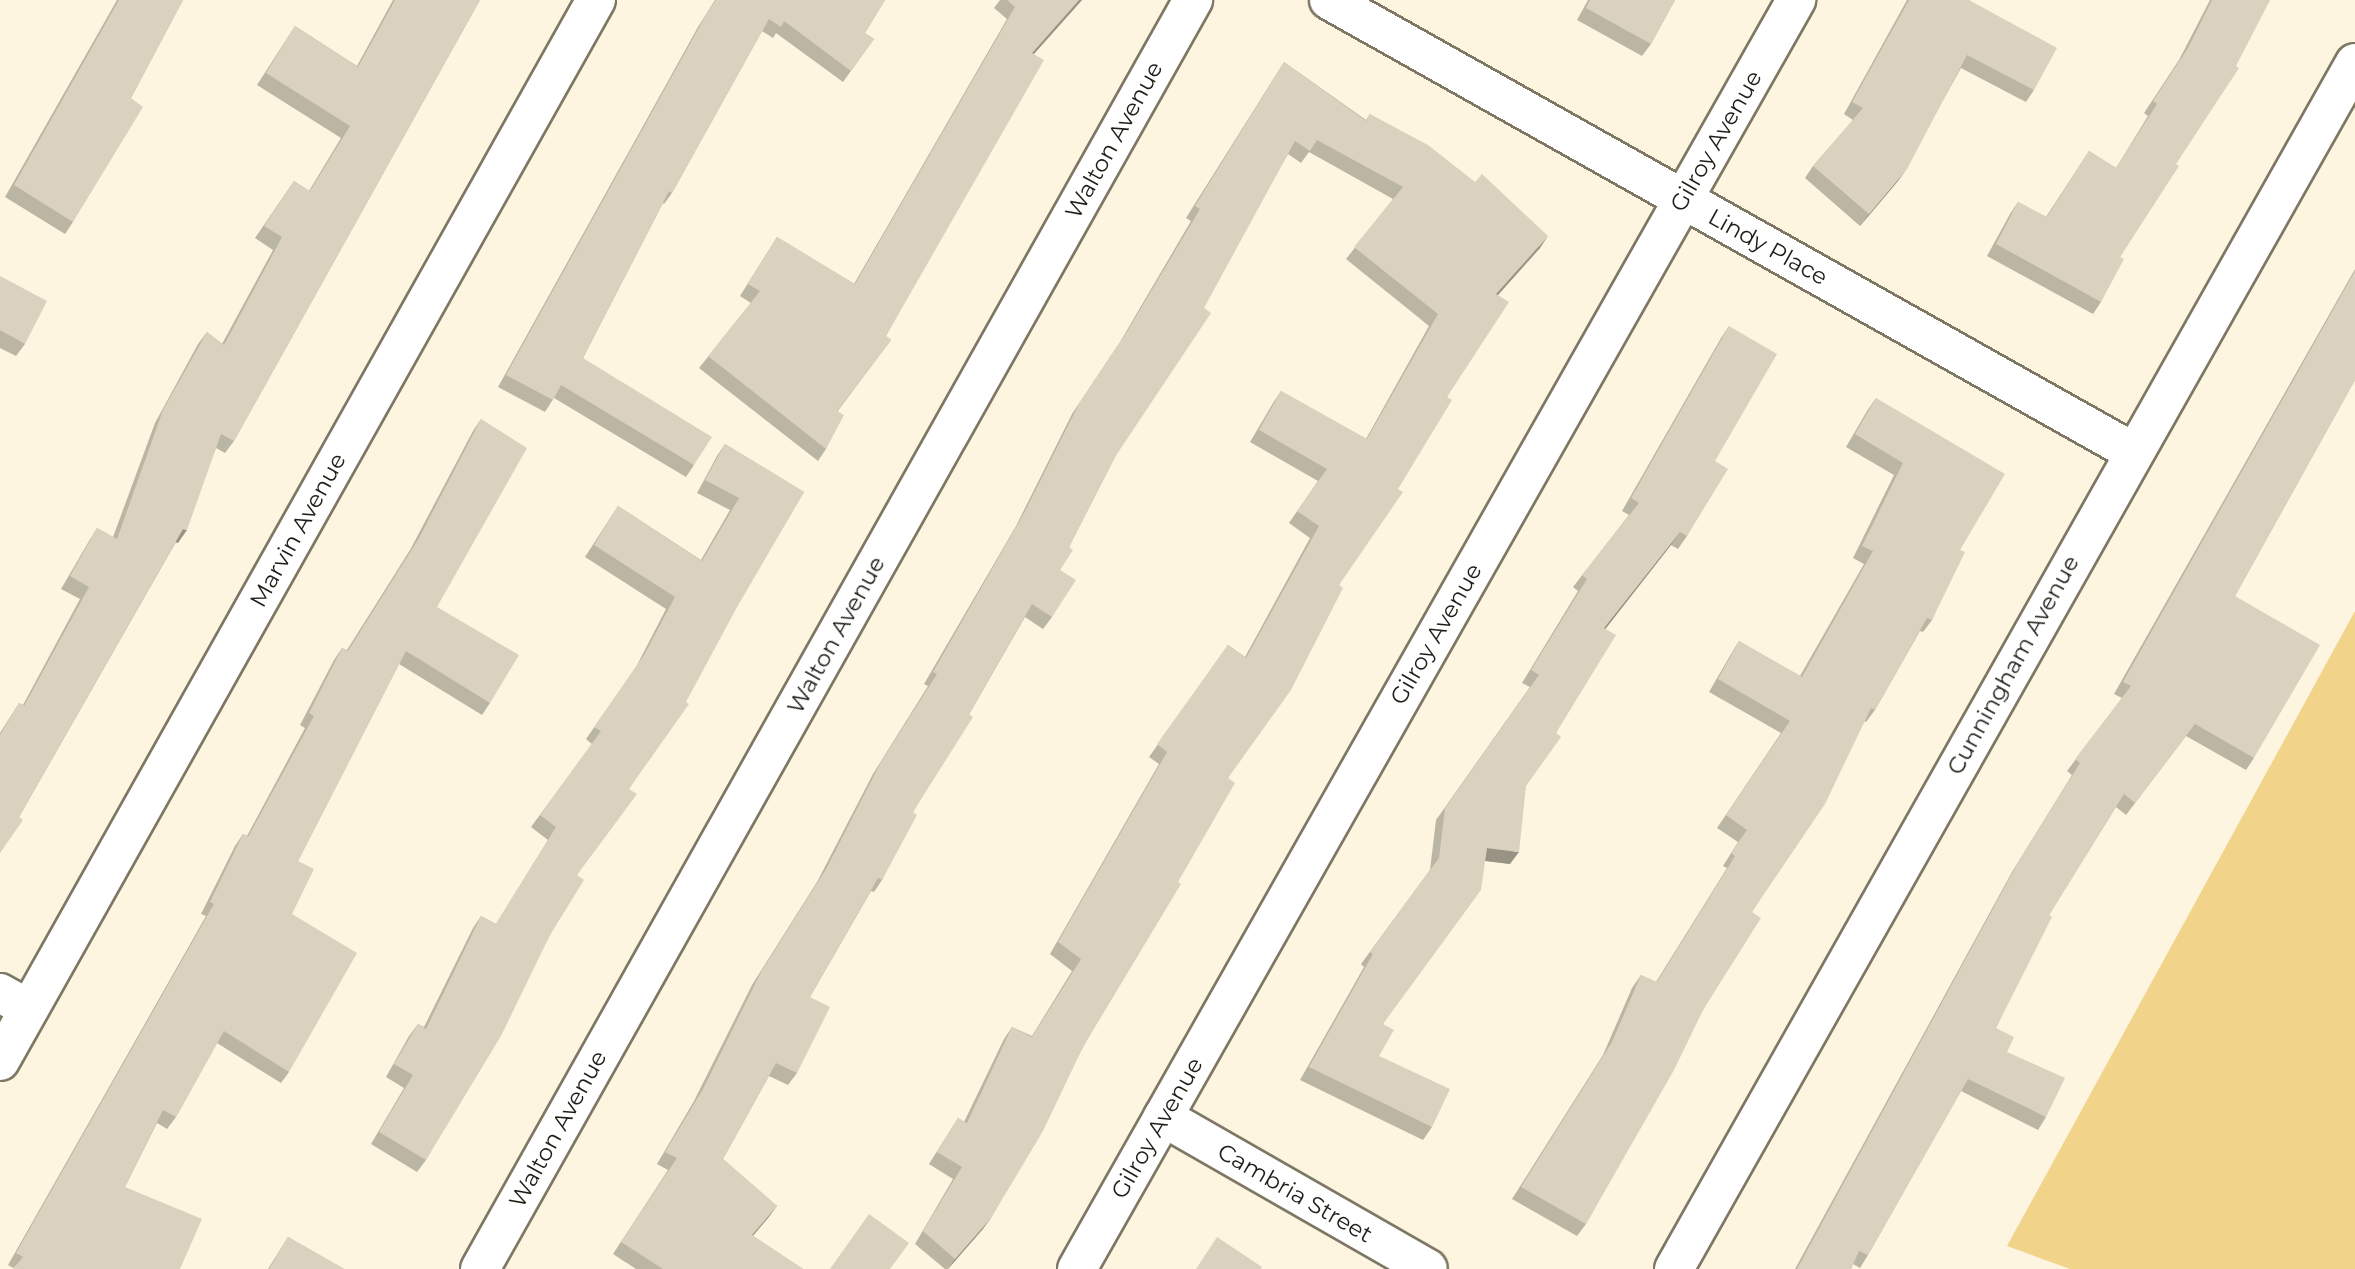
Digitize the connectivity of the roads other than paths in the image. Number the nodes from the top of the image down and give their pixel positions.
1 (596, 0) edge
2 (1192, 0) edge
3 (1329, 0) edge
4 (1796, 0) edge
5 (2355, 63) edge
6 (1683, 200) junction
7 (2133, 452) junction
8 (14, 1001) edge
9 (0, 1061) edge
10 (1163, 1117) junction
11 (483, 1268) edge
12 (1077, 1269) edge
13 (1428, 1269) edge
14 (1674, 1269) edge

1 - 8 street, Marvin Avenue
2 - 11 street, Walton Avenue
3 - 6 street, Lindy Place
4 - 6 street, Gilroy Avenue
5 - 7 street, Cunningham Avenue
6 - 7 street, Lindy Place
6 - 10 street, Gilroy Avenue
7 - 14 street, Cunningham Avenue
8 - 9 street, Marvin Avenue
10 - 12 street, Gilroy Avenue
10 - 13 street, Cambria Street

